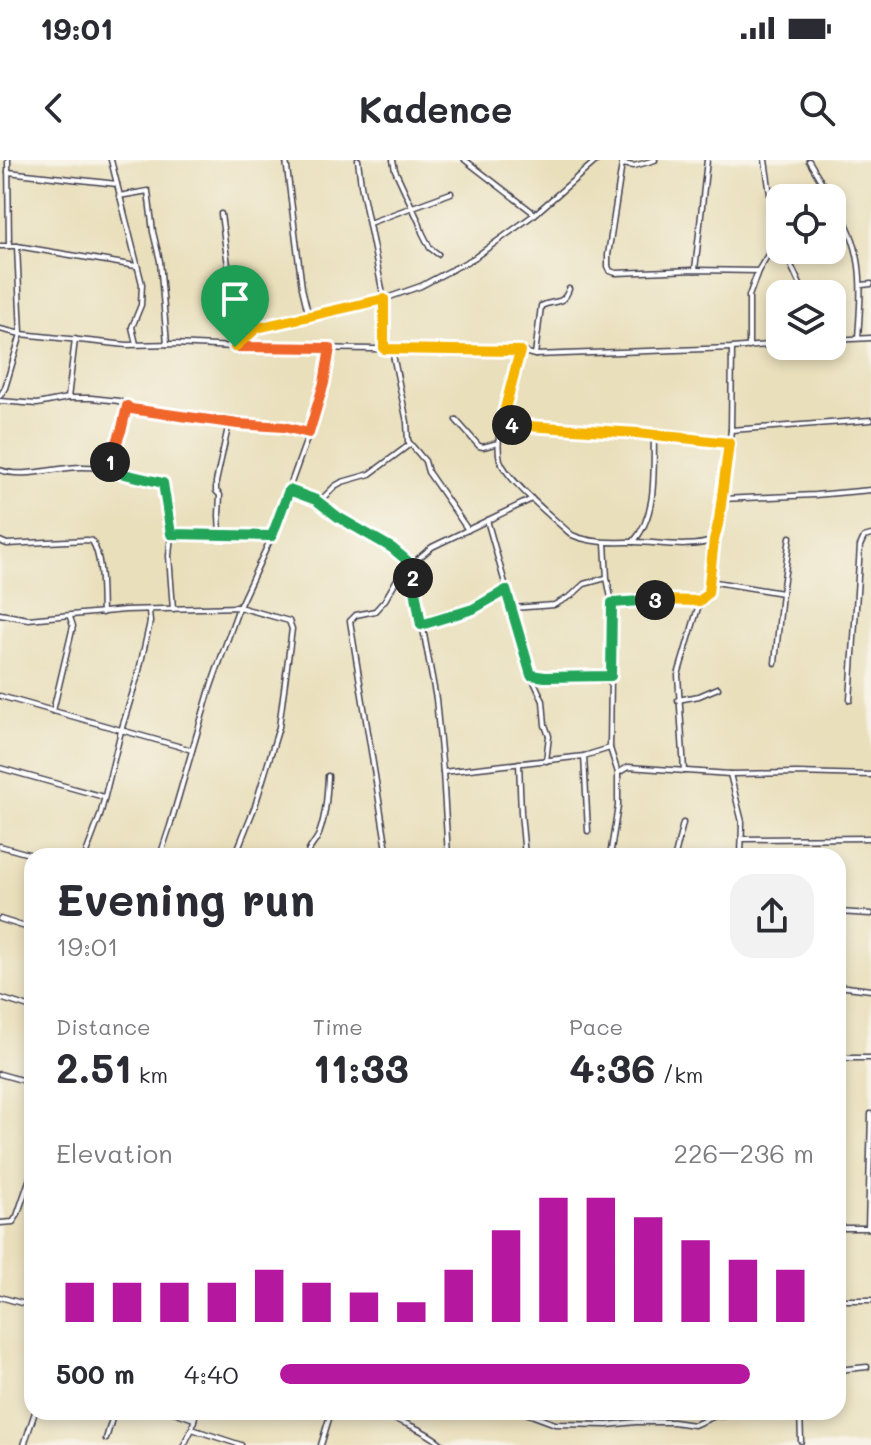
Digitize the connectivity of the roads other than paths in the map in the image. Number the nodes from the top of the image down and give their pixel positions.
1 (8, 160) edge
2 (111, 160) edge
3 (286, 160) edge
4 (358, 160) edge
5 (393, 160) edge
6 (465, 160) edge
7 (597, 160) edge
8 (655, 160) edge
9 (707, 160) edge
10 (765, 160) edge
11 (809, 161) edge
12 (621, 162) edge
13 (8, 172) junction
14 (117, 184) junction
15 (769, 184) edge
16 (823, 184) edge
17 (451, 193) dead end
18 (119, 196) junction
19 (412, 208) junction
20 (221, 214) dead end
21 (535, 214) junction
22 (846, 220) edge
23 (369, 223) junction
24 (0, 246) edge
25 (9, 246) junction
26 (17, 246) junction
27 (438, 254) dead end
28 (766, 259) edge
29 (136, 266) junction
30 (695, 270) junction
31 (758, 271) junction
32 (871, 284) edge
33 (862, 285) junction
34 (569, 289) dead end
35 (384, 299) junction
36 (309, 317) junction
37 (257, 328) junction
38 (0, 329) edge
39 (21, 334) junction
40 (858, 338) junction
41 (871, 338) edge
42 (75, 339) junction
43 (846, 339) edge
44 (136, 344) junction
45 (167, 344) junction
46 (766, 345) edge
47 (235, 347) junction
48 (749, 347) junction
49 (330, 348) junction
50 (732, 348) junction
51 (384, 349) junction
52 (392, 350) junction
53 (520, 351) junction
54 (535, 355) junction
55 (0, 398) edge
56 (68, 398) junction
57 (127, 406) junction
58 (456, 420) dead end
59 (871, 420) edge
60 (229, 423) junction
61 (501, 424) junction
62 (731, 430) junction
63 (309, 433) junction
64 (654, 435) junction
65 (498, 443) junction
66 (729, 443) junction
67 (409, 445) junction
68 (0, 470) edge
69 (107, 470) junction
70 (289, 490) junction
71 (871, 490) edge
72 (532, 499) junction
73 (721, 499) junction
74 (318, 503) junction
75 (487, 520) junction
76 (468, 530) junction
77 (171, 534) junction
78 (220, 535) junction
79 (871, 535) edge
80 (272, 536) junction
81 (790, 537) dead end
82 (714, 540) junction
83 (0, 541) edge
84 (633, 542) junction
85 (605, 543) junction
86 (411, 564) junction
87 (607, 578) junction
88 (709, 581) junction
89 (506, 590) junction
90 (782, 593) junction
91 (700, 601) junction
92 (612, 603) junction
93 (239, 607) junction
94 (513, 608) junction
95 (173, 609) junction
96 (149, 611) junction
97 (102, 613) junction
98 (0, 614) edge
99 (70, 616) junction
100 (421, 625) junction
101 (775, 663) dead end
102 (531, 675) junction
103 (611, 676) junction
104 (718, 688) dead end
105 (0, 696) edge
106 (678, 700) junction
107 (850, 700) dead end
108 (53, 711) junction
109 (121, 731) junction
110 (610, 748) junction
111 (192, 750) junction
112 (584, 756) junction
113 (546, 761) junction
114 (519, 763) junction
115 (0, 768) edge
116 (617, 770) junction
117 (684, 771) junction
118 (443, 772) junction
119 (730, 774) junction
120 (871, 775) edge
121 (328, 776) dead end
122 (104, 797) junction
123 (683, 823) dead end
124 (588, 831) dead end
125 (871, 838) edge
126 (743, 839) junction
127 (0, 846) edge
128 (88, 848) edge
129 (163, 848) edge
130 (238, 848) edge
131 (309, 848) edge
132 (387, 848) edge
133 (448, 848) edge
134 (524, 848) edge
135 (611, 848) edge
136 (677, 848) edge
137 (742, 848) edge
138 (24, 853) edge
139 (846, 912) edge
140 (871, 914) edge
141 (0, 919) edge
142 (24, 926) edge
143 (846, 987) edge
144 (871, 990) edge
145 (0, 998) edge
146 (24, 1006) edge
147 (846, 1058) edge
148 (871, 1058) edge
149 (0, 1074) edge
150 (24, 1081) edge
151 (871, 1114) edge
152 (24, 1195) edge
153 (0, 1223) edge
154 (846, 1228) edge
155 (869, 1228) edge
156 (0, 1297) edge
157 (846, 1300) edge
158 (871, 1300) edge
159 (24, 1304) edge
160 (867, 1367) dead end
161 (846, 1369) edge
162 (32, 1420) edge
163 (112, 1420) edge
164 (194, 1420) edge
165 (329, 1420) edge
166 (396, 1420) edge
167 (544, 1420) edge
168 (706, 1420) edge
169 (800, 1420) edge
170 (192, 1429) junction
171 (106, 1439) dead end
172 (801, 1441) dead end
173 (24, 1445) edge
174 (184, 1445) edge
175 (241, 1445) edge
176 (321, 1445) edge
177 (443, 1445) edge

1 - 13 street
2 - 14 street
3 - 36 street
4 - 23 street
5 - 19 street
6 - 21 street
7 - 21 street
8 - 12 street
9 - 30 street
10 - 15 street
11 - 16 street
12 - 30 street
13 - 14 street
13 - 25 street
14 - 18 street
17 - 19 street
18 - 29 street
18 - 45 street
19 - 23 street
19 - 27 street
20 - 37 street
21 - 35 street
22 - 33 street
23 - 35 street
24 - 25 street
25 - 26 street
26 - 29 street
26 - 39 street
28 - 31 street
29 - 44 street
30 - 31 street
31 - 48 street
32 - 33 street
33 - 40 street
34 - 54 street
35 - 36 street
35 - 51 street
36 - 37 street
37 - 47 street
38 - 39 street
39 - 42 street
39 - 55 street
40 - 41 street
40 - 43 street
42 - 44 street
42 - 56 street
44 - 45 street
45 - 47 street
46 - 48 street
47 - 49 street
48 - 50 street
49 - 51 street
49 - 63 street
50 - 54 street
50 - 62 street
51 - 52 street
52 - 53 street
52 - 67 street
53 - 54 street
53 - 61 street
55 - 56 street
56 - 57 street
57 - 60 street
57 - 69 street
58 - 65 street
59 - 62 street
60 - 63 street
60 - 78 street
61 - 64 street
61 - 65 street
62 - 66 street
63 - 70 street
64 - 66 street
64 - 84 street
65 - 72 street
66 - 73 street
67 - 74 street
67 - 76 street
68 - 69 street
69 - 77 street
70 - 74 street
70 - 80 street
71 - 73 street
72 - 75 street
72 - 85 street
73 - 82 street
74 - 86 street
75 - 76 street
75 - 89 street
76 - 86 street
77 - 78 street
77 - 95 street
78 - 80 street
79 - 107 street
80 - 93 street
81 - 90 street
82 - 84 street
82 - 88 street
83 - 97 street
84 - 85 street
85 - 87 street
86 - 100 street
86 - 132 street
87 - 92 street
87 - 94 street
88 - 90 street
88 - 91 street
89 - 94 street
89 - 100 street
90 - 101 street
91 - 92 street
91 - 106 street
92 - 103 street
93 - 95 street
93 - 111 street
93 - 130 street
94 - 102 street
95 - 96 street
96 - 97 street
96 - 109 street
97 - 99 street
98 - 99 street
99 - 108 street
100 - 118 street
102 - 103 street
102 - 113 street
103 - 110 street
104 - 106 street
105 - 108 street
106 - 117 street
108 - 109 street
109 - 111 street
109 - 122 street
110 - 112 street
110 - 116 street
111 - 129 street
112 - 113 street
112 - 124 street
113 - 114 street
114 - 118 street
114 - 134 street
115 - 122 street
116 - 117 street
116 - 135 street
117 - 119 street
118 - 133 street
119 - 120 street
119 - 126 street
121 - 131 street
122 - 128 street
123 - 136 street
125 - 126 street
126 - 137 street
127 - 138 street
139 - 140 street
141 - 142 street
143 - 144 street
145 - 146 street
147 - 148 street
149 - 150 street
151 - 155 street
152 - 153 street
154 - 155 street
156 - 159 street
157 - 158 street
160 - 161 street
162 - 173 street
163 - 171 street
164 - 170 street
165 - 176 street
166 - 177 street
167 - 168 street
169 - 172 street
170 - 174 street
170 - 175 street

